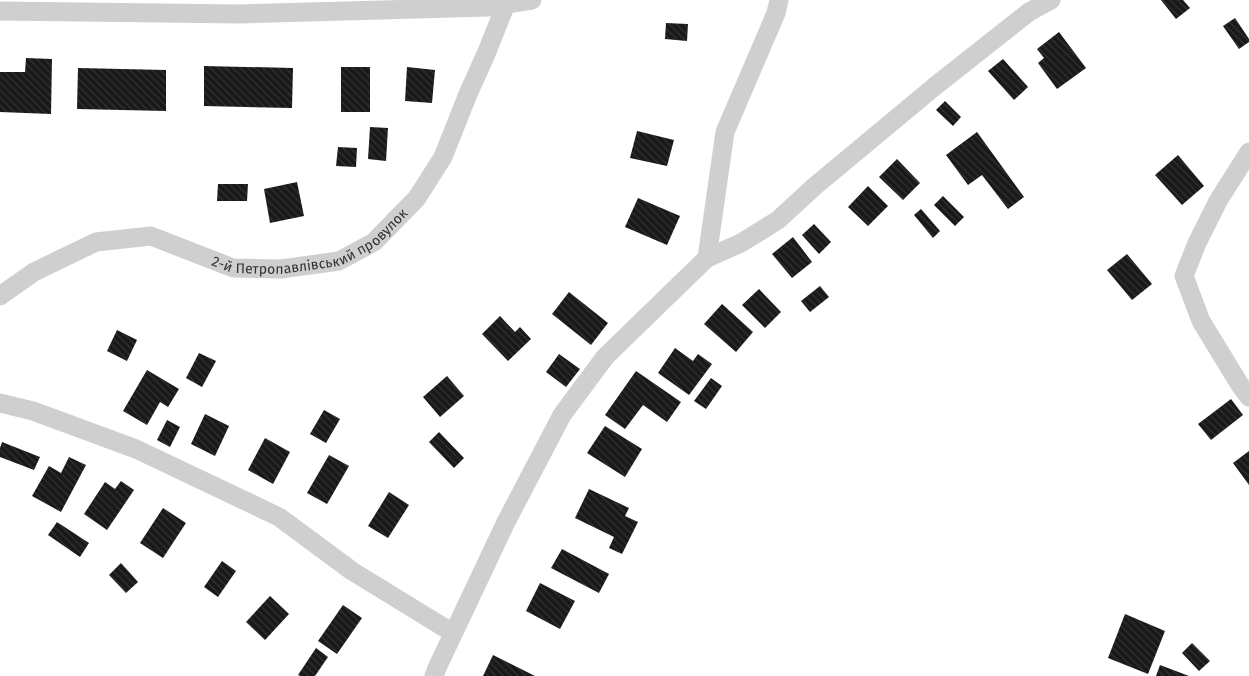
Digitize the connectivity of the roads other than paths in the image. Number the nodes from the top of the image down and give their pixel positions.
1 (532, 0) edge
2 (779, 0) edge
3 (1051, 0) edge
4 (506, 4) junction
5 (0, 11) edge
6 (1249, 152) edge
7 (707, 258) junction
8 (0, 296) edge
9 (1249, 397) edge
10 (0, 403) edge
11 (454, 633) junction
12 (434, 676) edge

1 - 4 street
2 - 7 street
3 - 7 street
4 - 5 street
4 - 8 street, 2-й Петропавлівський провулок
6 - 9 street
7 - 11 street
10 - 11 street
11 - 12 street

